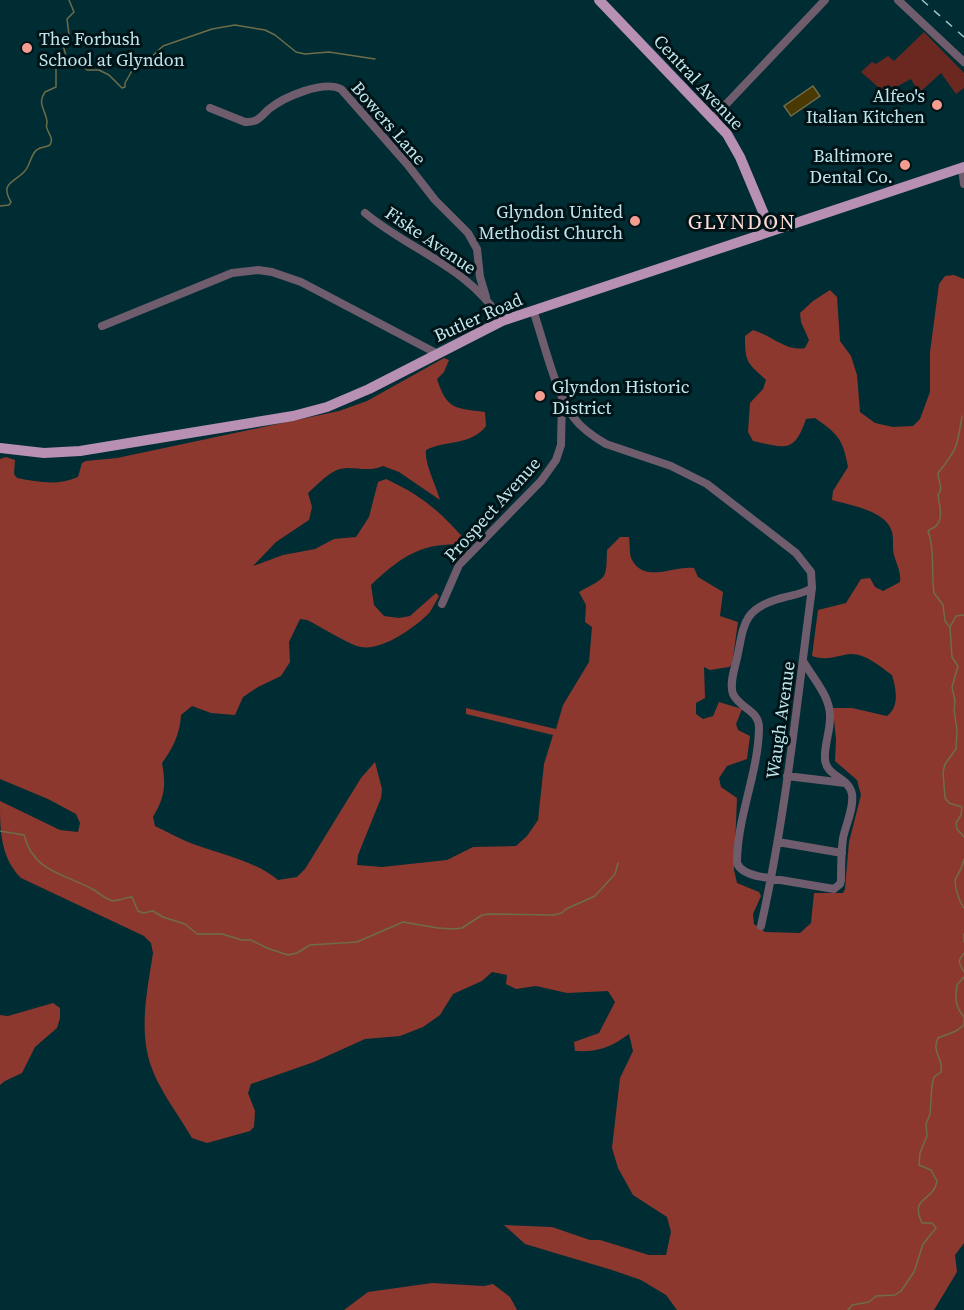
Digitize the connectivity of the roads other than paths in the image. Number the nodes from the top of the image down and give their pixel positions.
1 (825, 0) edge
2 (898, 0) edge
3 (604, 2) edge
4 (964, 62) edge
5 (210, 108) dead end
6 (713, 118) junction
7 (963, 167) edge
8 (964, 184) edge
9 (364, 213) dead end
10 (771, 231) junction
11 (486, 297) junction
12 (533, 310) junction
13 (502, 321) junction
14 (102, 326) dead end
15 (436, 353) junction
16 (562, 398) junction
17 (0, 448) edge
18 (812, 588) junction
19 (442, 604) dead end
20 (803, 661) junction
21 (787, 776) junction
22 (846, 783) junction
23 (778, 842) junction
24 (842, 853) junction
25 (772, 878) junction
26 (761, 926) dead end

1 - 6 street
2 - 4 street
3 - 6 main road, Central Avenue
5 - 11 street, Bowers Lane
6 - 10 main road, Central Avenue
7 - 8 street
7 - 10 main road, Butler Road
9 - 11 street, Fiske Avenue
10 - 12 main road, Butler Road
11 - 13 street, Fiske Avenue
12 - 13 main road, Butler Road
12 - 16 street
13 - 15 main road, Butler Road
14 - 15 street
15 - 17 main road, Butler Road
16 - 18 street, Waugh Avenue
16 - 19 street, Prospect Avenue
18 - 20 street, Waugh Avenue
18 - 25 street
20 - 21 street, Waugh Avenue
20 - 22 street
21 - 22 street
21 - 23 street, Waugh Avenue
22 - 24 street
23 - 24 street
23 - 25 street, Waugh Avenue
24 - 25 street
25 - 26 street, Waugh Avenue

